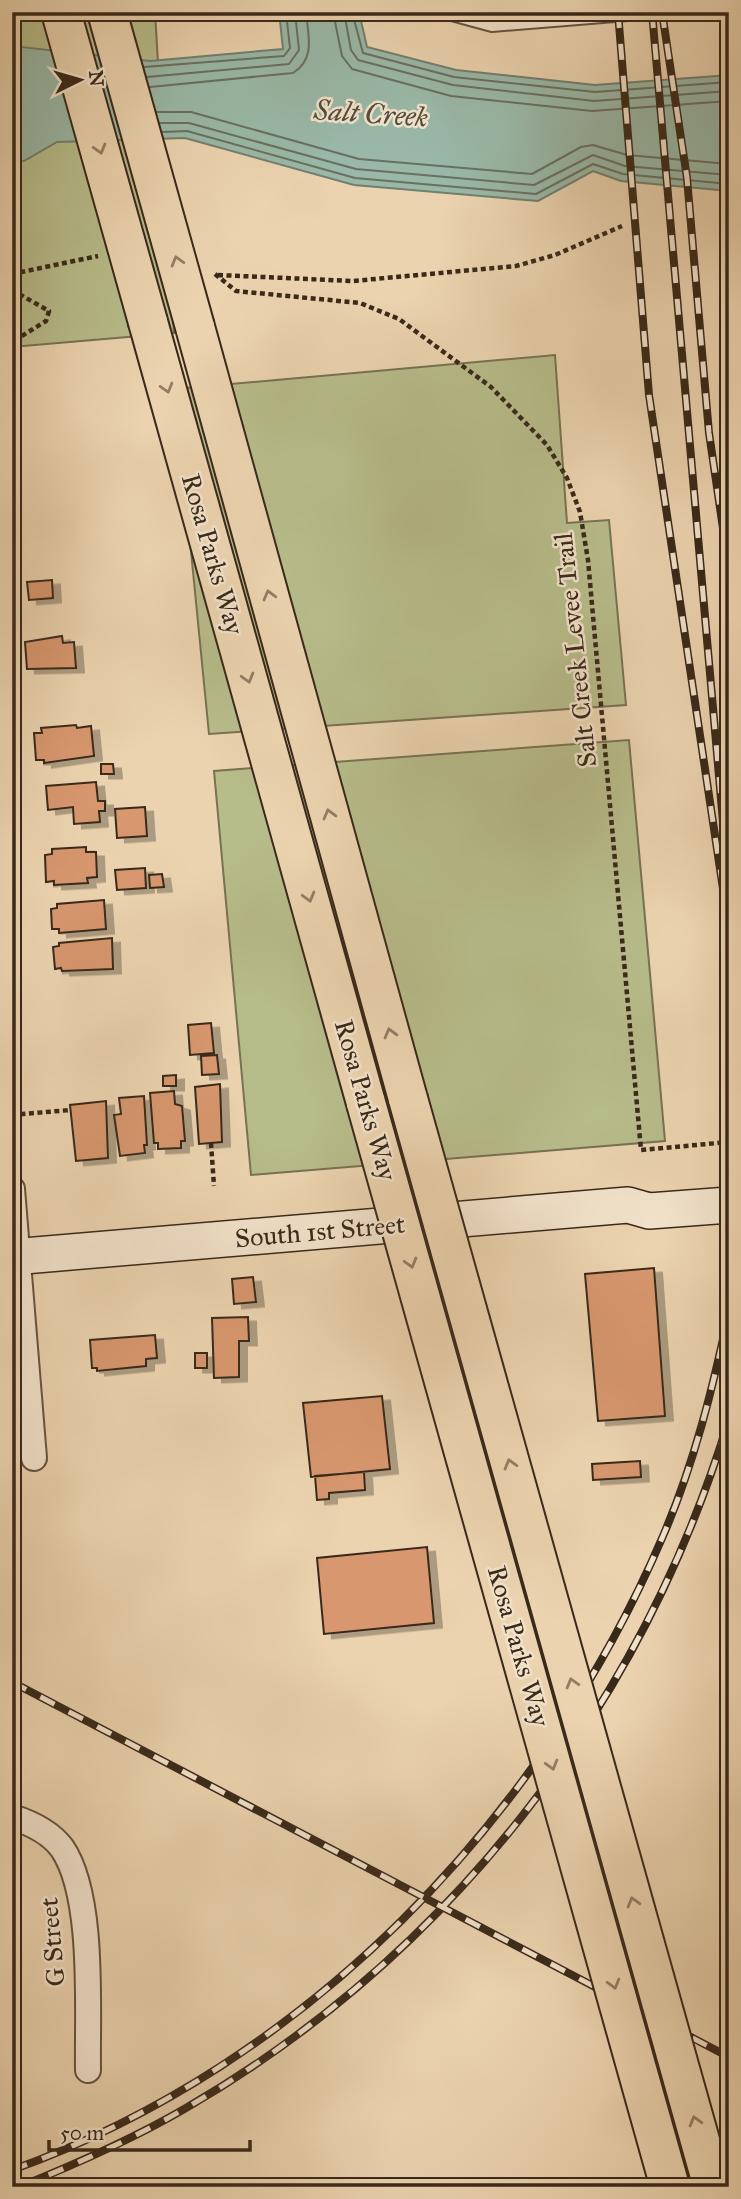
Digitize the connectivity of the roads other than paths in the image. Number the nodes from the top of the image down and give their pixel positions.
1 (61, 12) edge
2 (107, 12) edge
3 (444, 12) edge
4 (652, 12) edge
5 (729, 1186) edge
6 (12, 1189) edge
7 (628, 1205) junction
8 (729, 1205) edge
9 (15, 1256) edge
10 (34, 1458) dead end
11 (24, 1821) edge
12 (88, 2070) dead end
13 (670, 2187) edge
14 (713, 2187) edge

1 -> 13 highway, Rosa Parks Way, bridge
14 -> 2 highway, Rosa Parks Way, bridge
3 - 4 lane
5 - 7 street, South 1st Street
6 - 9 street
7 - 8 street, South 1st Street
7 - 9 street, South 1st Street
9 - 10 street
11 - 12 street, G Street

